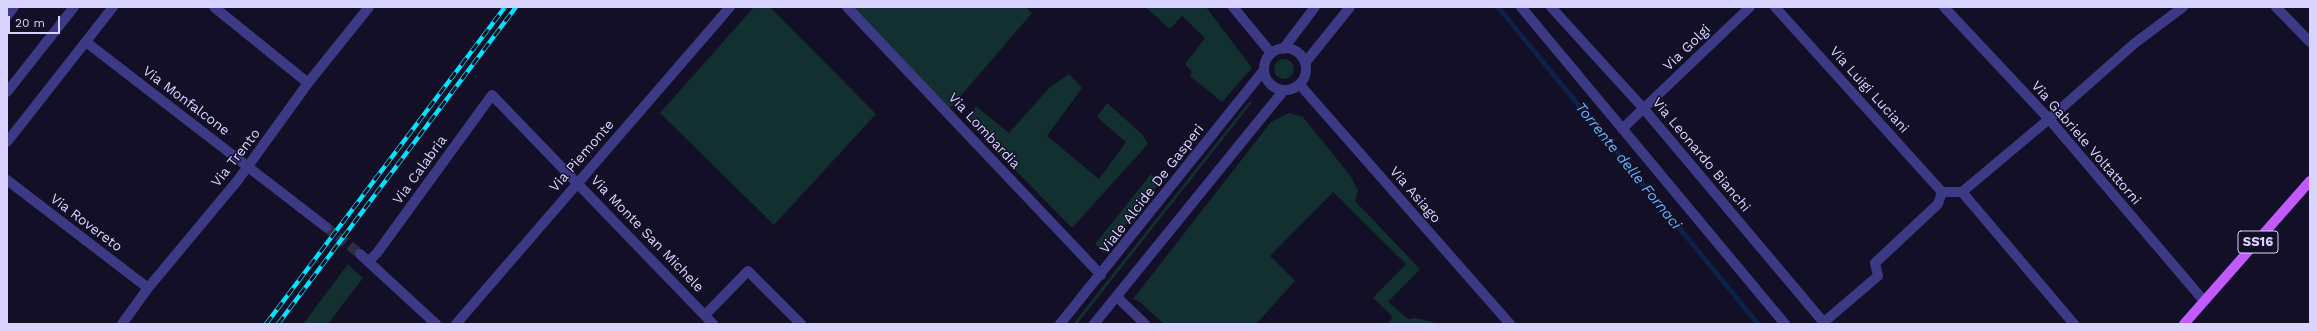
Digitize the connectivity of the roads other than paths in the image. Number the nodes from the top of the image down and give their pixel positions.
1 (14, 7) edge
2 (74, 7) edge
3 (113, 7) edge
4 (214, 7) edge
5 (369, 7) edge
6 (730, 7) edge
7 (847, 7) edge
8 (1234, 7) edge
9 (1315, 7) edge
10 (1350, 7) edge
11 (1521, 7) edge
12 (1551, 7) edge
13 (1750, 7) edge
14 (1775, 7) edge
15 (1944, 7) edge
16 (2182, 7) edge
17 (2276, 7) edge
18 (7, 16) edge
19 (86, 42) junction
20 (2310, 42) edge
21 (1283, 49) junction
22 (1271, 54) junction
23 (1305, 63) junction
24 (1264, 70) junction
25 (308, 84) junction
26 (1300, 85) junction
27 (1284, 90) junction
28 (7, 92) edge
29 (492, 95) joint
30 (1644, 109) junction
31 (2049, 120) junction
32 (1622, 129) junction
33 (7, 142) edge
34 (248, 166) junction
35 (7, 180) edge
36 (578, 182) junction
37 (2310, 182) edge
38 (1942, 192) junction
39 (1962, 192) junction
40 (326, 227) tunnel mouth
41 (360, 254) tunnel mouth
42 (369, 261) junction
43 (1101, 275) junction
44 (148, 288) junction
45 (1117, 297) junction
46 (2204, 301) junction
47 (705, 315) junction
48 (1824, 323) edge
49 (122, 324) edge
50 (436, 324) edge
51 (456, 324) edge
52 (714, 324) edge
53 (801, 324) edge
54 (1060, 324) edge
55 (1094, 324) edge
56 (1145, 324) edge
57 (1510, 324) edge
58 (1785, 324) edge
59 (2074, 324) edge
60 (2184, 324) edge

1 - 18 street
2 - 28 street
3 - 19 street
4 - 25 street
5 - 25 street, Via Trento
6 - 36 street, Via Piemonte
7 - 43 street, Via Lombardia
8 - 22 street
9 - 21 street
10 - 23 street
11 - 32 street
12 - 30 street, Via Leonardo Bianchi
13 - 30 street, Via Golgi
14 - 38 street, Via Luigi Luciani
15 - 31 street, Via Gabriele Voltattorni
16 - 31 street
17 - 20 street
19 - 33 street
19 - 34 street, Via Monfalcone
21 - 22 street
21 - 23 street
22 - 24 street
23 - 26 street
24 - 27 street
24 - 43 street, Viale Alcide De Gasperi
25 - 34 street, Via Trento
26 - 27 street
26 - 57 street, Via Asiago
27 - 45 street
29 - 36 street, Via Monte San Michele
29 - 42 street, Via Calabria
30 - 32 street, Via Golgi
30 - 48 street, Via Leonardo Bianchi
31 - 39 street
31 - 46 street, Via Gabriele Voltattorni
32 - 58 street
34 - 40 street, Via Monfalcone
34 - 44 street, Via Trento
35 - 44 street, Via Rovereto
36 - 47 street, Via Monte San Michele
36 - 51 street, Via Piemonte
37 - 46 main road, SS16
38 - 39 street
38 - 48 street
39 - 59 street
41 - 42 street
42 - 50 street
43 - 54 street, Viale Alcide De Gasperi
44 - 49 street, Via Trento
45 - 55 street
45 - 56 street
46 - 60 main road, SS16
47 - 52 street, Via Monte San Michele
47 - 53 street

